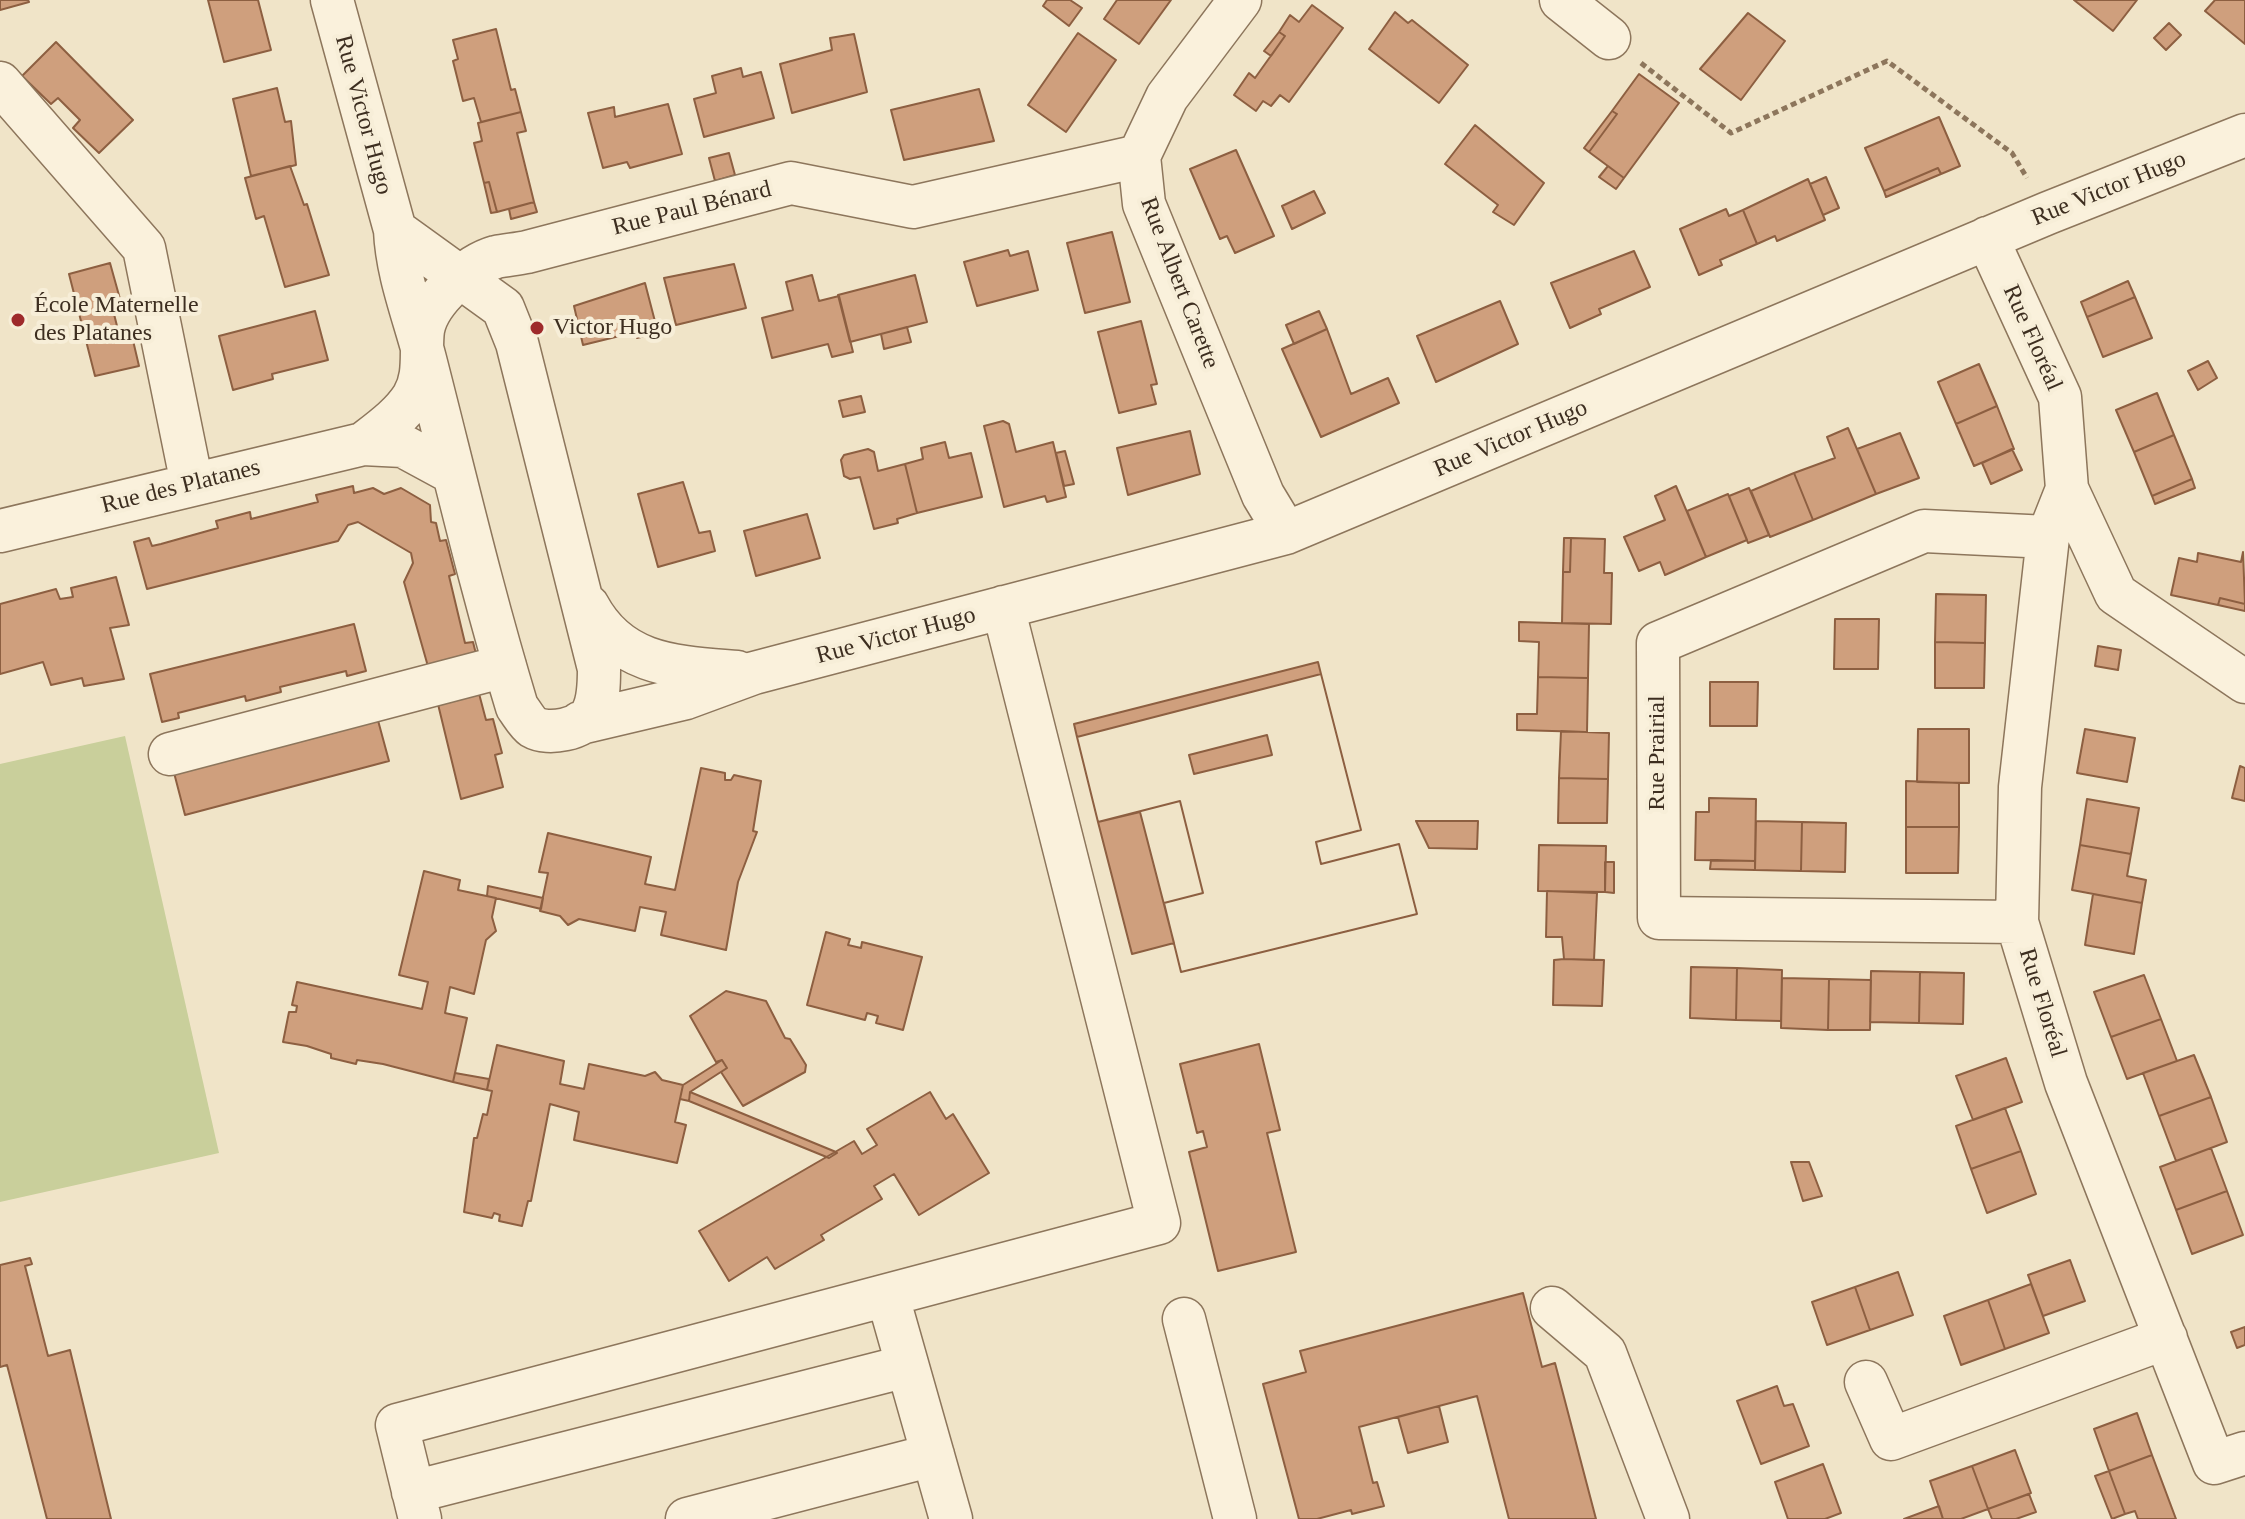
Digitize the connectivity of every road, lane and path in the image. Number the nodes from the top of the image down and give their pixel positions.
1 (332, 0) edge
2 (1240, 0) edge
3 (1561, 0) edge
4 (1609, 38) joint
5 (0, 83) edge
6 (2245, 135) edge
7 (1139, 156) junction
8 (2048, 213) junction
9 (395, 230) junction
10 (1987, 238) junction
11 (473, 294) junction
12 (425, 358) junction
13 (363, 444) junction
14 (451, 472) junction
15 (192, 484) junction
16 (2067, 489) junction
17 (0, 531) edge
18 (1286, 533) junction
19 (2048, 537) junction
20 (583, 597) junction
21 (1003, 607) junction
22 (505, 666) junction
23 (754, 673) junction
24 (2245, 682) edge
25 (580, 723) junction
26 (170, 754) dead end
27 (2017, 922) junction
28 (888, 1297) junction
29 (1552, 1308) dead end
30 (1184, 1319) dead end
31 (2166, 1338) junction
32 (907, 1366) junction
33 (1866, 1382) dead end
34 (2245, 1453) edge
35 (933, 1455) junction
36 (417, 1505) edge
37 (687, 1519) edge
38 (951, 1519) edge
39 (1235, 1519) edge
40 (1668, 1519) edge

1 - 9 street, Rue Victor Hugo
2 - 7 street
3 - 4 street
4 - 8 path
5 - 15 street
6 - 8 street, Rue Victor Hugo
7 - 11 street, Rue Paul Bénard
7 - 18 street, Rue Albert Carette
8 - 10 street, Rue Victor Hugo
9 - 11 street
9 - 12 street, Rue Victor Hugo
10 - 16 street, Rue Floréal
10 - 18 street, Rue Victor Hugo
11 - 12 street, Rue Victor Hugo
11 - 20 street, Rue Victor Hugo
12 - 13 street, Rue des Platanes
12 - 14 street, Rue Victor Hugo
13 - 14 street, Rue des Platanes
13 - 15 street, Rue des Platanes
14 - 22 street, Rue Victor Hugo
15 - 17 street, Rue des Platanes
16 - 19 street, Rue Floréal
16 - 24 street, Rue Floréal
18 - 21 street, Rue Victor Hugo
19 - 27 street, Rue Floréal
19 - 27 street, Rue Prairial
20 - 23 street, Rue Victor Hugo
20 - 25 street, Rue Victor Hugo
21 - 23 street, Rue Victor Hugo
21 - 28 street
22 - 25 street, Rue Victor Hugo
22 - 26 street
23 - 25 street, Rue Victor Hugo
27 - 31 street, Rue Floréal
28 - 32 street
28 - 36 street
29 - 40 street
30 - 39 street
31 - 33 street
31 - 34 street, Rue Floréal
32 - 35 street
32 - 36 street
35 - 37 street
35 - 38 street

